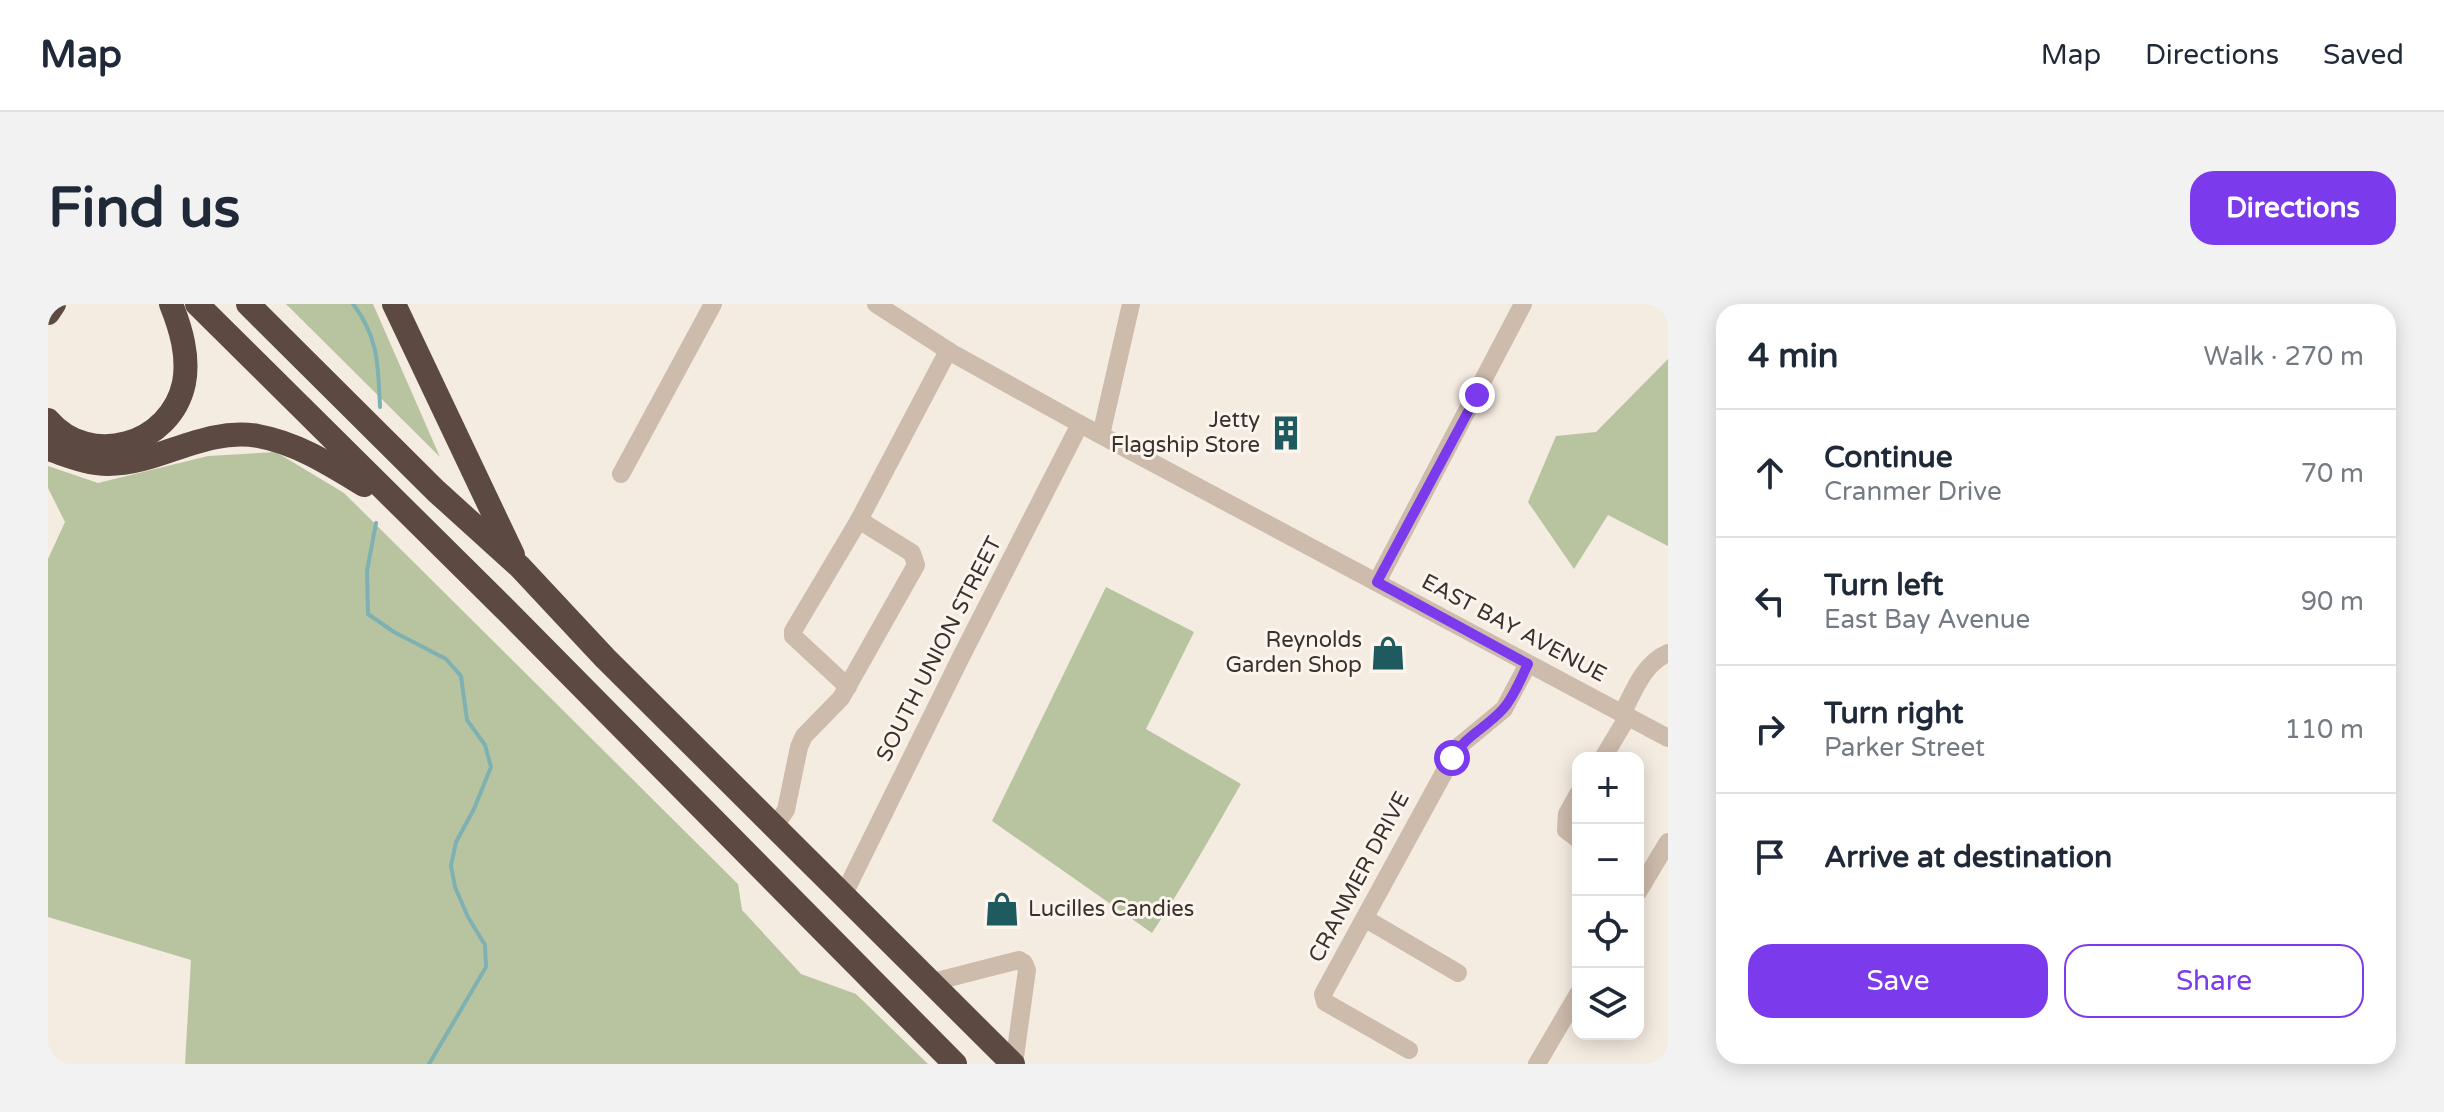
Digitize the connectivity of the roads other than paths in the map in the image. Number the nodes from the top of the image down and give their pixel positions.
1 (54, 304) edge
2 (171, 304) edge
3 (197, 304) edge
4 (248, 304) edge
5 (394, 304) edge
6 (713, 304) edge
7 (876, 304) edge
8 (1131, 304) edge
9 (1523, 304) edge
10 (48, 313) edge
11 (948, 351) junction
12 (48, 420) edge
13 (1080, 424) junction
14 (1101, 435) junction
15 (48, 449) edge
16 (621, 474) dead end
17 (403, 509) junction
18 (859, 520) junction
19 (520, 567) junction
20 (1377, 582) junction
21 (1668, 653) edge
22 (1528, 664) junction
23 (848, 687) junction
24 (1625, 715) junction
25 (1668, 738) edge
26 (1606, 752) edge
27 (1572, 805) edge
28 (775, 826) junction
29 (1572, 834) edge
30 (1668, 842) edge
31 (1644, 876) edge
32 (843, 896) junction
33 (1366, 919) junction
34 (1458, 973) dead end
35 (933, 982) junction
36 (1572, 1004) edge
37 (1409, 1050) dead end
38 (955, 1064) edge
39 (1014, 1064) edge
40 (1537, 1064) edge

1 - 10 highway
2 - 12 highway
3 - 17 highway
4 - 19 highway
5 - 19 highway
6 - 16 street
7 - 11 street, EAST BAY AVENUE
8 - 14 street
9 - 20 street
11 - 13 street, EAST BAY AVENUE
11 - 18 street
13 - 14 street, EAST BAY AVENUE
13 - 32 street, SOUTH UNION STREET
14 - 20 street, EAST BAY AVENUE
15 - 17 highway
17 - 38 highway
18 - 23 street
18 - 23 street
19 - 28 highway
20 - 22 street, EAST BAY AVENUE
21 - 24 street
22 - 24 street, EAST BAY AVENUE
22 - 33 street, CRANMER DRIVE
23 - 28 street
24 - 25 street, EAST BAY AVENUE
24 - 26 street
27 - 29 street
28 - 32 highway
30 - 31 street
32 - 35 highway
33 - 34 street
33 - 37 street, CRANMER DRIVE
35 - 39 highway
35 - 39 street
36 - 40 street

